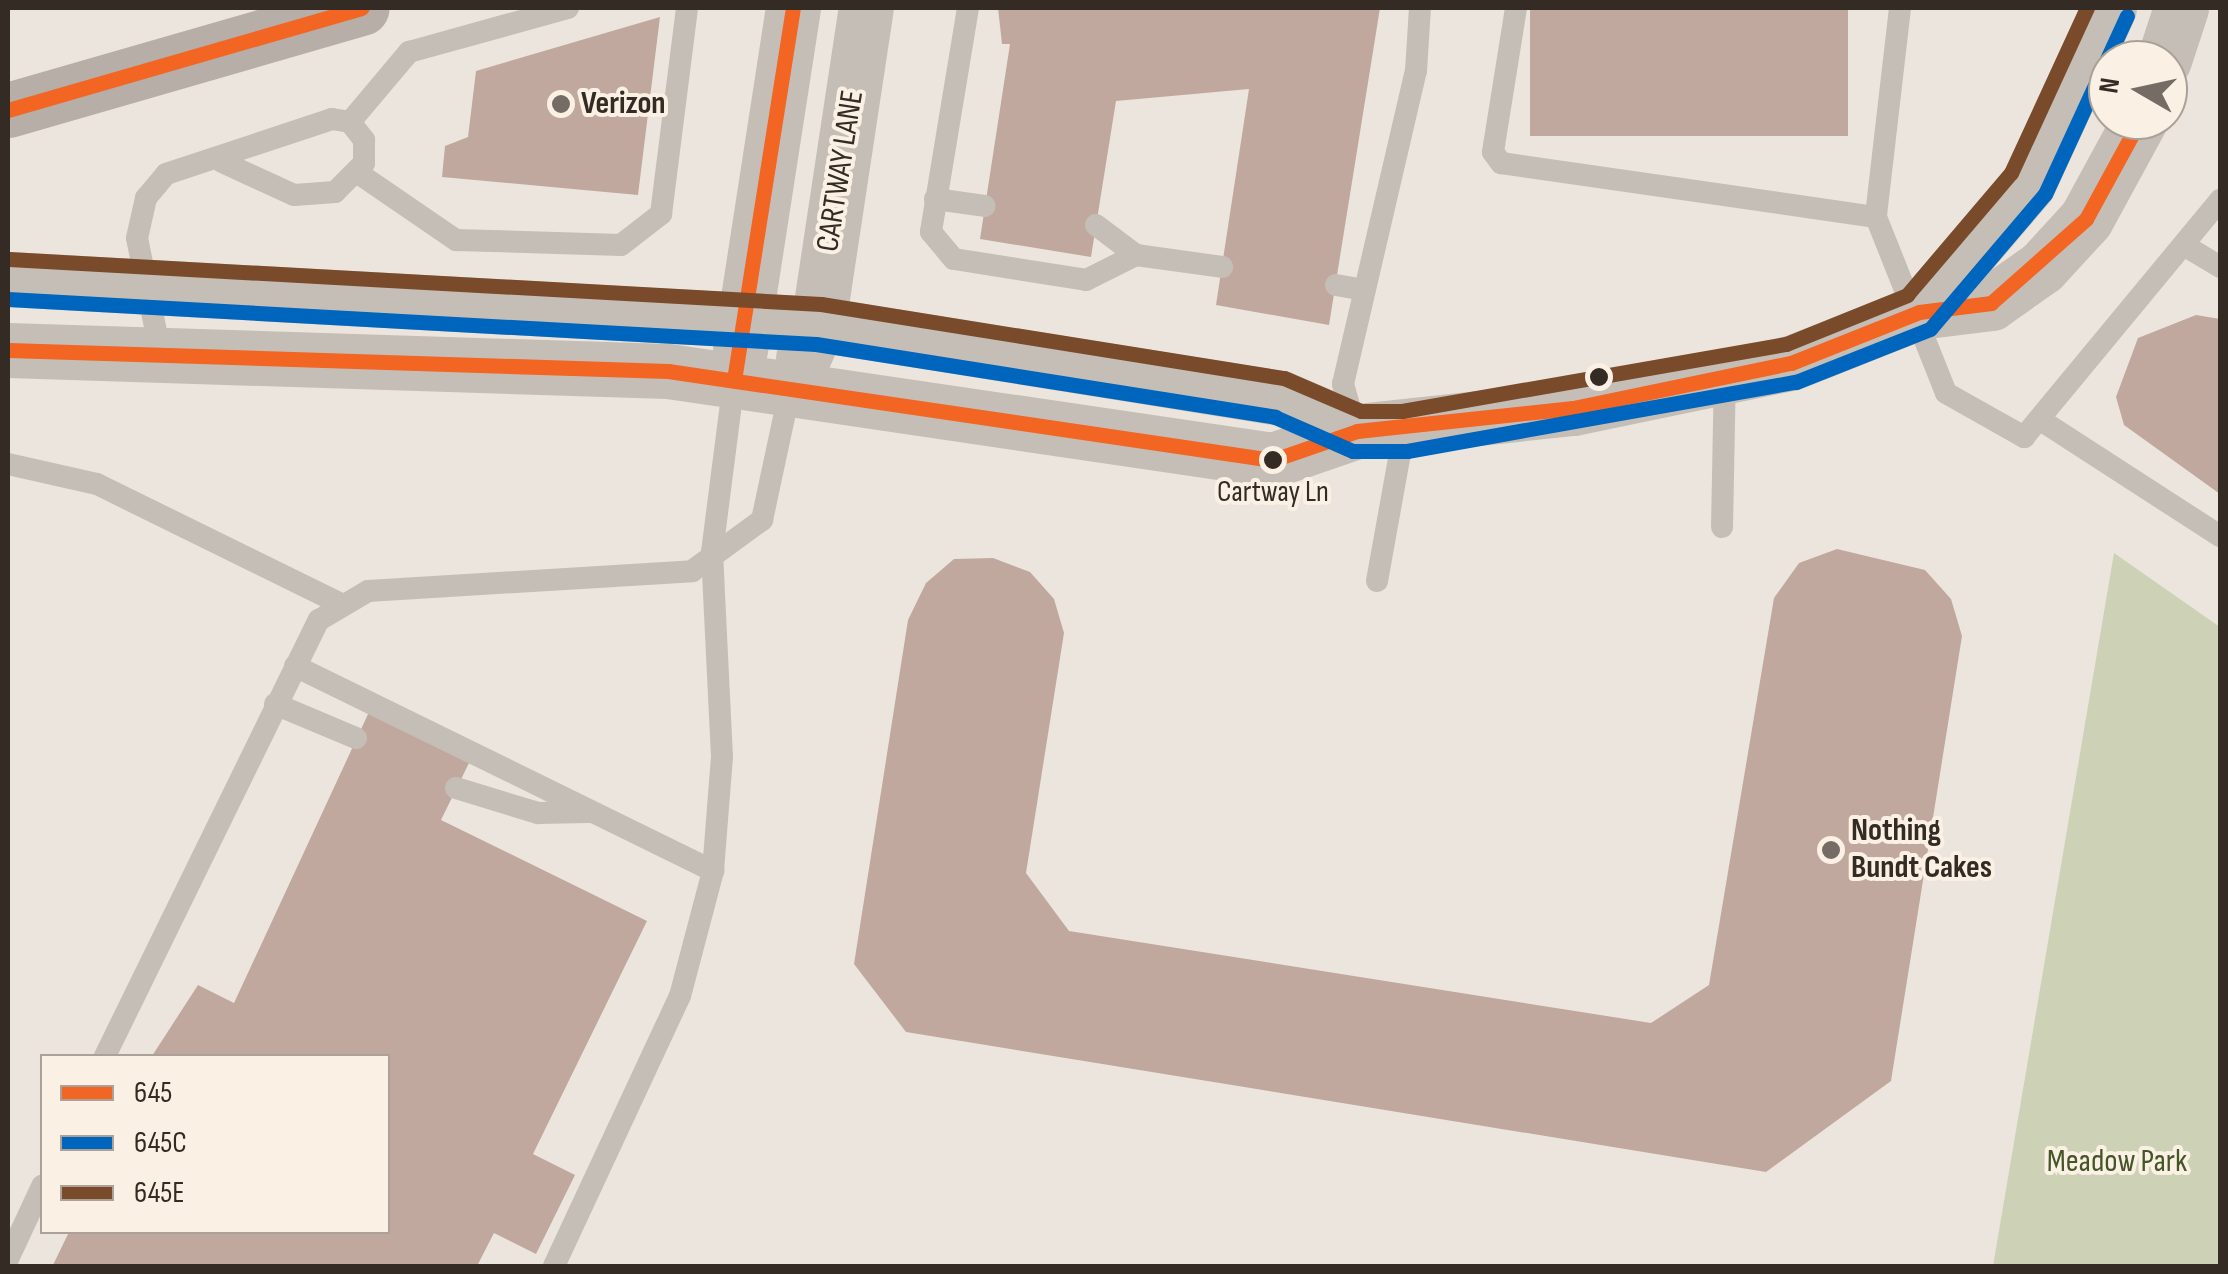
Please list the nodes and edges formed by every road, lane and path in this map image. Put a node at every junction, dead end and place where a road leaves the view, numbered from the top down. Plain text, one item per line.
1 (362, 8) edge
2 (568, 8) edge
3 (687, 8) edge
4 (793, 8) edge
5 (866, 8) edge
6 (968, 8) edge
7 (1420, 8) edge
8 (1516, 8) edge
9 (1900, 8) edge
10 (2109, 8) edge
11 (2180, 8) edge
12 (2170, 40) edge
13 (8, 110) edge
14 (350, 122) junction
15 (2129, 140) edge
16 (222, 162) junction
17 (358, 174) junction
18 (935, 199) junction
19 (2220, 200) edge
20 (985, 206) dead end
21 (1876, 218) junction
22 (1096, 225) dead end
23 (2187, 247) junction
24 (1136, 254) junction
25 (1222, 267) dead end
26 (2220, 267) edge
27 (8, 279) edge
28 (145, 285) junction
29 (1336, 285) dead end
30 (1366, 290) junction
31 (1920, 312) junction
32 (747, 317) junction
33 (818, 324) junction
34 (8, 350) edge
35 (161, 356) junction
36 (1726, 377) junction
37 (734, 380) junction
38 (790, 388) junction
39 (2039, 419) junction
40 (1380, 432) junction
41 (8, 464) edge
42 (1722, 527) dead end
43 (2220, 536) edge
44 (712, 552) junction
45 (1377, 581) dead end
46 (339, 603) junction
47 (294, 666) junction
48 (276, 704) junction
49 (356, 738) dead end
50 (456, 788) dead end
51 (592, 812) junction
52 (713, 871) junction
53 (106, 1054) edge
54 (40, 1190) edge
55 (8, 1259) edge
56 (554, 1266) edge

1 - 13 main road
2 - 14 lane
3 - 17 lane
4 - 32 street
5 - 33 street, CARTWAY LANE
6 - 18 lane
7 - 30 lane
8 - 21 lane
9 - 21 lane
10 - 31 street
11 - 12 street
14 - 16 lane
14 - 17 lane
15 - 31 street
16 - 17 lane
16 - 28 lane
18 - 20 lane
18 - 24 lane
19 - 23 lane
21 - 31 lane
22 - 24 lane
23 - 26 lane
23 - 39 lane
24 - 25 lane
27 - 28 street
28 - 32 street
28 - 35 lane
29 - 30 lane
30 - 40 lane
31 - 36 street
31 - 39 lane
32 - 33 street
32 - 37 street
33 - 38 street, CARTWAY LANE
33 - 40 street
34 - 35 street
35 - 37 street
36 - 40 street
36 - 42 lane
37 - 38 street
37 - 44 lane
38 - 40 street
38 - 44 lane
39 - 43 lane
40 - 45 lane
41 - 46 lane
44 - 46 lane
44 - 52 lane
46 - 47 lane
47 - 48 lane
47 - 51 lane
48 - 49 lane
48 - 53 lane
50 - 51 lane
51 - 52 lane
52 - 56 lane
54 - 55 lane

